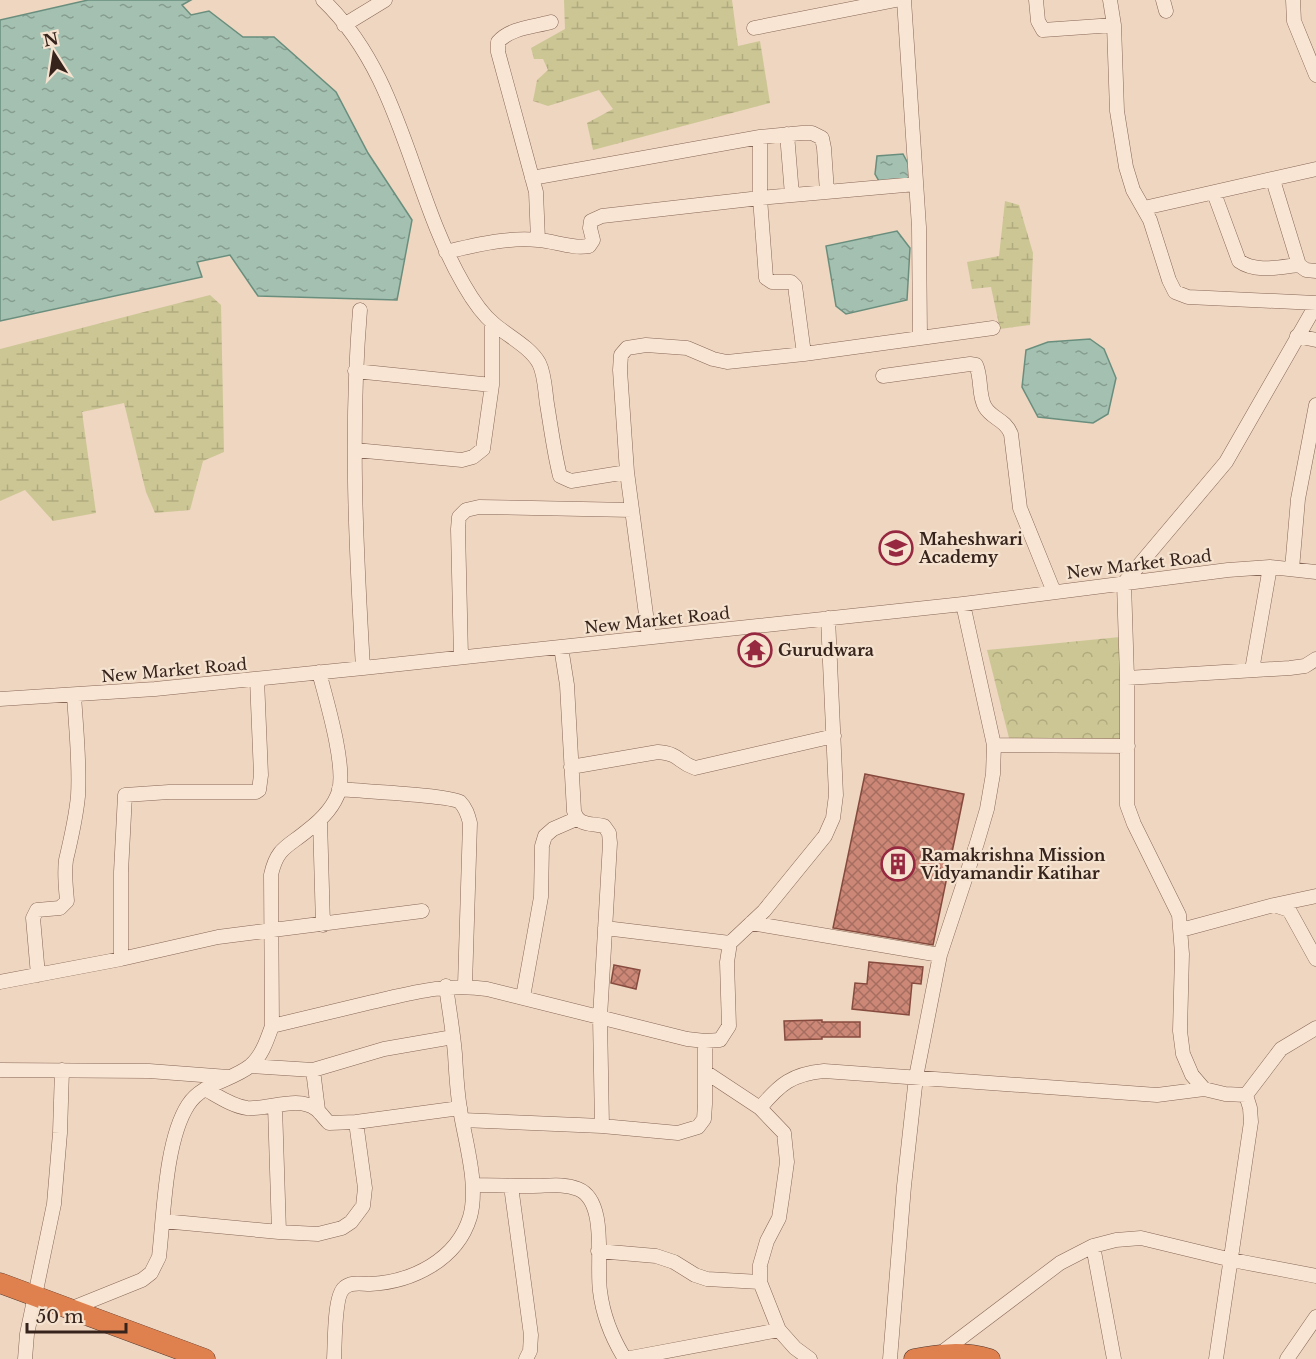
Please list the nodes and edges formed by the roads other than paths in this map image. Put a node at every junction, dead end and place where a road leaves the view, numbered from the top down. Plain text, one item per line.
1 (323, 0) edge
2 (385, 0) edge
3 (896, 0) edge
4 (904, 0) edge
5 (1036, 0) edge
6 (1110, 0) edge
7 (1282, 0) edge
8 (1293, 0) edge
9 (1294, 21) junction
10 (551, 22) dead end
11 (344, 25) junction
12 (1114, 25) junction
13 (754, 28) dead end
14 (1316, 75) edge
15 (787, 134) junction
16 (760, 137) junction
17 (1316, 169) edge
18 (532, 178) junction
19 (1273, 180) junction
20 (916, 184) junction
21 (828, 192) junction
22 (1214, 193) junction
23 (792, 195) junction
24 (760, 198) junction
25 (1144, 208) junction
26 (538, 240) junction
27 (446, 252) junction
28 (1299, 265) junction
29 (1316, 271) edge
30 (1316, 304) edge
31 (360, 310) dead end
32 (492, 323) junction
33 (993, 328) dead end
34 (1297, 336) junction
35 (920, 337) junction
36 (1316, 340) edge
37 (804, 354) junction
38 (355, 371) junction
39 (883, 376) dead end
40 (492, 384) junction
41 (1316, 405) edge
42 (355, 450) junction
43 (627, 472) junction
44 (632, 510) junction
45 (1270, 567) junction
46 (1292, 569) junction
47 (1316, 572) edge
48 (1124, 583) junction
49 (1054, 592) junction
50 (963, 604) junction
51 (828, 618) junction
52 (649, 637) junction
53 (561, 647) junction
54 (461, 657) junction
55 (1316, 659) edge
56 (363, 668) junction
57 (1252, 670) junction
58 (320, 672) junction
59 (1128, 678) junction
60 (257, 679) junction
61 (74, 695) junction
62 (0, 699) edge
63 (834, 736) junction
64 (994, 745) junction
65 (1128, 746) junction
66 (571, 767) junction
67 (339, 789) junction
68 (576, 819) junction
69 (320, 820) junction
70 (1316, 896) edge
71 (1274, 905) junction
72 (422, 911) dead end
73 (751, 923) junction
74 (323, 925) junction
75 (605, 928) junction
76 (271, 930) junction
77 (1181, 930) junction
78 (730, 944) junction
79 (940, 955) junction
80 (122, 959) junction
81 (1316, 959) edge
82 (38, 975) junction
83 (0, 982) edge
84 (446, 986) junction
85 (465, 986) junction
86 (523, 998) junction
87 (600, 1017) junction
88 (272, 1026) junction
89 (1316, 1028) edge
90 (453, 1037) junction
91 (705, 1041) junction
92 (250, 1066) junction
93 (0, 1070) edge
94 (62, 1070) junction
95 (313, 1070) junction
96 (707, 1073) junction
97 (228, 1077) junction
98 (916, 1077) junction
99 (205, 1089) junction
100 (1204, 1089) junction
101 (1246, 1095) junction
102 (275, 1106) junction
103 (760, 1108) junction
104 (318, 1110) junction
105 (461, 1114) junction
106 (357, 1122) junction
107 (602, 1126) junction
108 (473, 1185) junction
109 (511, 1186) junction
110 (163, 1221) junction
111 (279, 1232) junction
112 (1094, 1246) junction
113 (598, 1251) junction
114 (1232, 1260) junction
115 (1316, 1276) edge
116 (760, 1282) junction
117 (0, 1283) edge
118 (35, 1297) junction
119 (70, 1310) junction
120 (1316, 1317) edge
121 (779, 1330) junction
122 (941, 1353) junction
123 (25, 1359) edge
124 (205, 1359) edge
125 (334, 1359) edge
126 (526, 1359) edge
127 (625, 1359) edge
128 (810, 1359) edge
129 (890, 1359) edge
130 (914, 1359) edge
131 (990, 1359) edge
132 (1114, 1359) edge
133 (1216, 1359) edge
134 (1287, 1359) edge

1 - 11 street
2 - 11 street
3 - 13 street
4 - 20 street
5 - 12 street
6 - 12 street
7 - 9 street
8 - 9 street
9 - 14 street
10 - 18 street
11 - 27 street
12 - 25 street
15 - 16 street
15 - 21 street
15 - 23 street
16 - 18 street
16 - 24 street
17 - 19 street
18 - 26 street
19 - 22 street
19 - 28 street
20 - 21 street
20 - 35 street
21 - 23 street
22 - 25 street
22 - 28 street
23 - 24 street
24 - 26 street
24 - 37 street
25 - 30 street
26 - 27 street
27 - 32 street
28 - 29 street
30 - 34 street
31 - 38 street
32 - 40 street
32 - 43 street
33 - 35 street
34 - 36 street
34 - 48 street
35 - 37 street
37 - 43 street
38 - 40 street
38 - 42 street
39 - 49 street
40 - 42 street
41 - 46 street
42 - 56 street
43 - 44 street
44 - 52 street
44 - 54 street
45 - 46 street, New Market Road
45 - 48 street, New Market Road
45 - 57 street
46 - 47 street, New Market Road
48 - 49 street, New Market Road
48 - 59 street
49 - 50 street, New Market Road
50 - 51 street, New Market Road
50 - 64 street
51 - 52 street, New Market Road
51 - 63 street
52 - 53 street, New Market Road
53 - 54 street, New Market Road
53 - 66 street
54 - 56 street, New Market Road
55 - 57 street
56 - 58 street, New Market Road
57 - 59 street
58 - 60 street, New Market Road
58 - 67 street
59 - 65 street
60 - 61 street, New Market Road
60 - 80 street
61 - 62 street, New Market Road
61 - 82 street
63 - 66 street
63 - 73 street
64 - 65 street
64 - 79 street
65 - 77 street
66 - 68 street
67 - 69 street
67 - 85 street
68 - 75 street
68 - 86 street
69 - 74 street
69 - 76 street
70 - 71 street
71 - 77 street
71 - 81 street
72 - 74 street
73 - 78 street
73 - 79 street
74 - 76 street
75 - 78 street
75 - 87 street
76 - 80 street
76 - 88 street
77 - 100 street
78 - 91 street
79 - 98 street
80 - 82 street
82 - 83 street
84 - 85 street
84 - 88 street
84 - 90 street
85 - 86 street
86 - 87 street
87 - 91 street
87 - 107 street
88 - 92 street
89 - 101 street
90 - 95 street
90 - 105 street
91 - 96 street
92 - 95 street
92 - 97 street
93 - 94 street
94 - 97 street
94 - 118 street
95 - 104 street
96 - 103 street
96 - 107 street
97 - 99 street
98 - 100 street
98 - 103 street
98 - 129 street
99 - 102 street
99 - 110 street
100 - 101 street
101 - 114 street
102 - 104 street
102 - 111 street
103 - 116 street
104 - 106 street
105 - 106 street
105 - 107 street
105 - 108 street
106 - 111 street
108 - 109 street
108 - 125 street
109 - 113 street
109 - 126 street
110 - 111 street
110 - 119 street
112 - 114 street
112 - 122 street
112 - 132 street
113 - 116 street
113 - 127 street
114 - 115 street
114 - 133 street
116 - 121 street
117 - 118 highway
118 - 119 highway
118 - 123 street
119 - 124 highway
120 - 134 street
121 - 127 street
121 - 128 street
122 - 130 highway
122 - 131 highway

